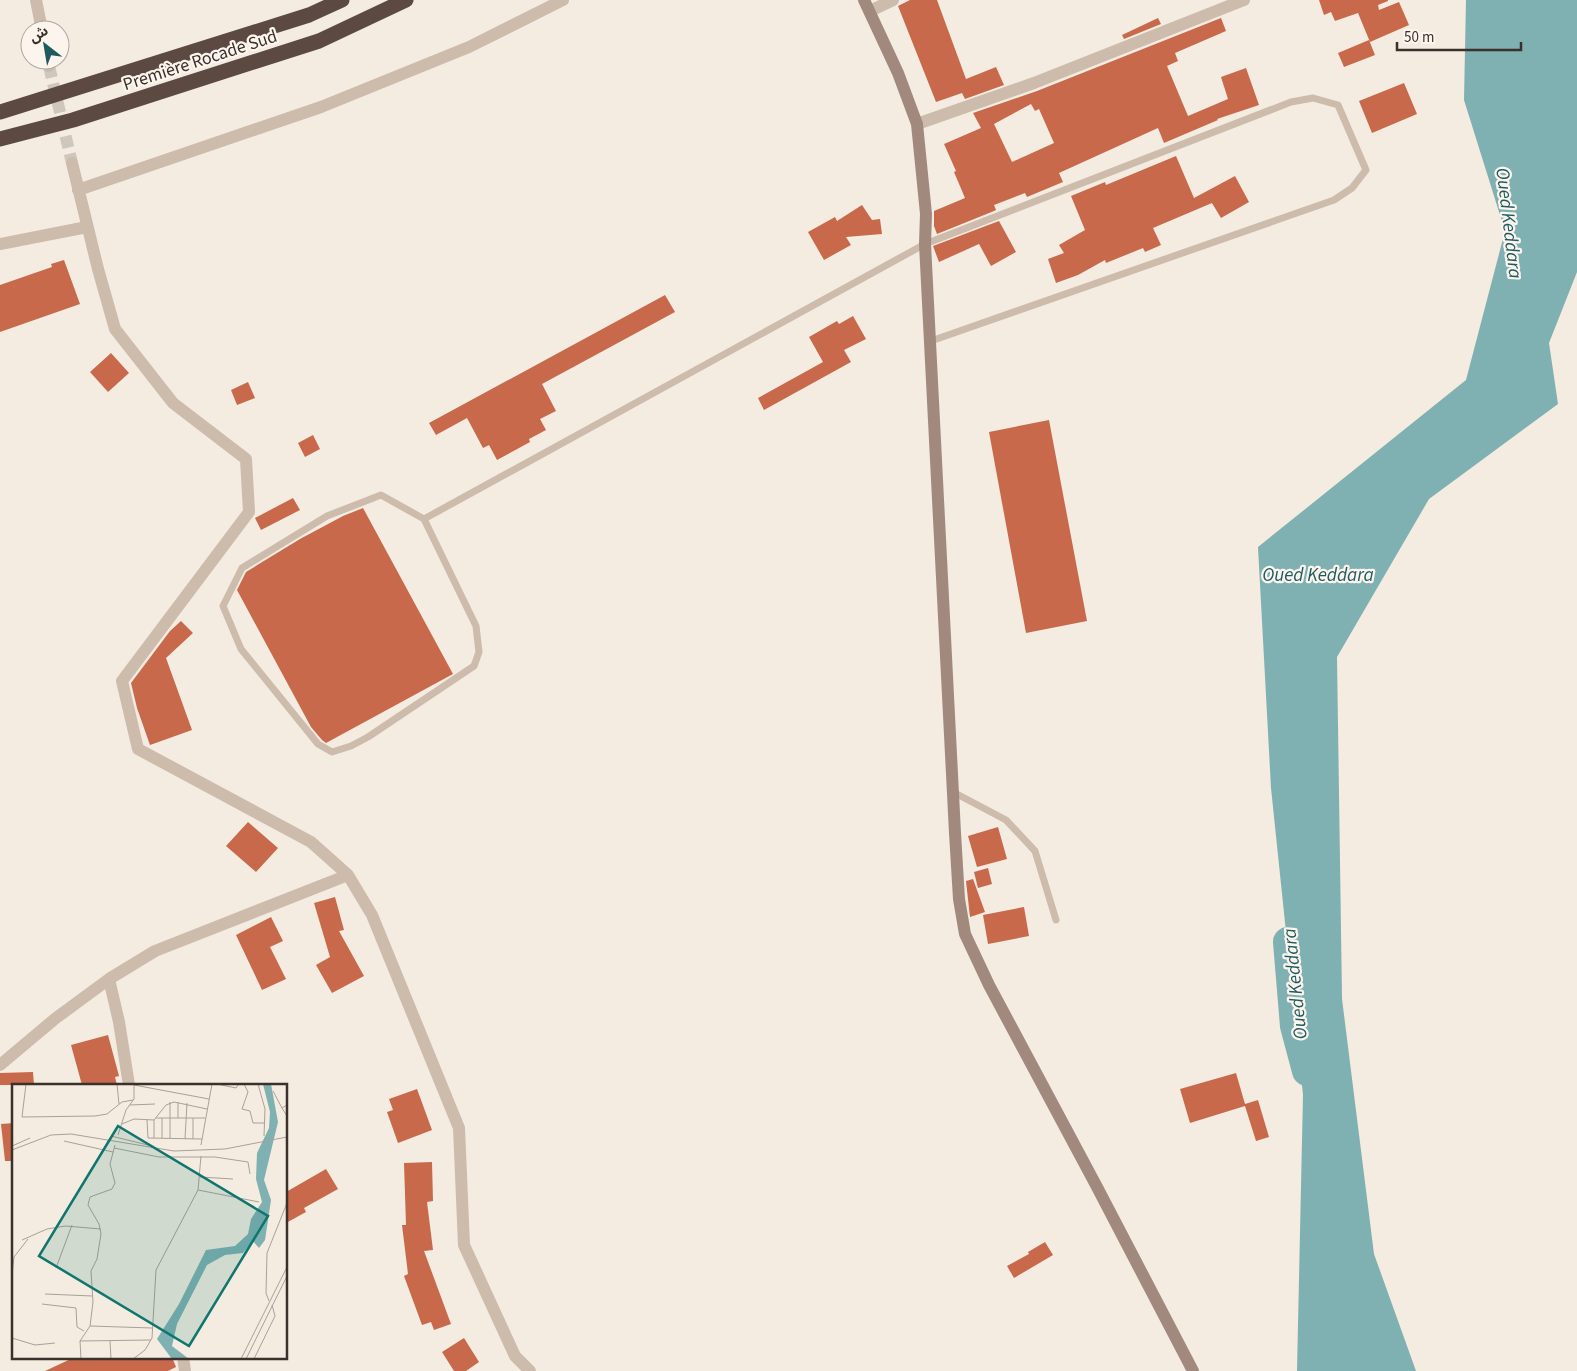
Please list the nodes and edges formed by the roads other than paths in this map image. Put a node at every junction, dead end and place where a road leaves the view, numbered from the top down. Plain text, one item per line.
1 (36, 0) edge
2 (342, 0) edge
3 (406, 0) edge
4 (563, 0) edge
5 (893, 0) edge
6 (1244, 0) edge
7 (867, 6) edge
8 (40, 20) edge
9 (0, 112) edge
10 (916, 124) junction
11 (0, 139) edge
12 (72, 163) tunnel mouth
13 (78, 190) junction
14 (87, 227) junction
15 (0, 244) edge
16 (925, 244) junction
17 (931, 341) junction
18 (424, 519) junction
19 (953, 792) junction
20 (348, 875) junction
21 (1056, 920) dead end
22 (109, 979) junction
23 (0, 1065) edge
24 (129, 1084) edge
25 (183, 1358) edge
26 (185, 1371) edge
27 (530, 1371) edge
28 (1192, 1371) edge

1 - 8 street
2 - 9 highway, Première Rocade Sud
3 - 11 highway, Première Rocade Sud
4 - 13 street
5 - 7 street
6 - 10 street
7 - 10 main road
10 - 16 main road
12 - 13 street
13 - 14 street
14 - 15 street
14 - 20 street
16 - 17 main road
16 - 17 lane
16 - 18 lane
17 - 19 main road
18 - 18 lane
19 - 21 lane
19 - 28 main road
20 - 22 street
20 - 27 street
22 - 23 street
22 - 24 street
25 - 26 street

